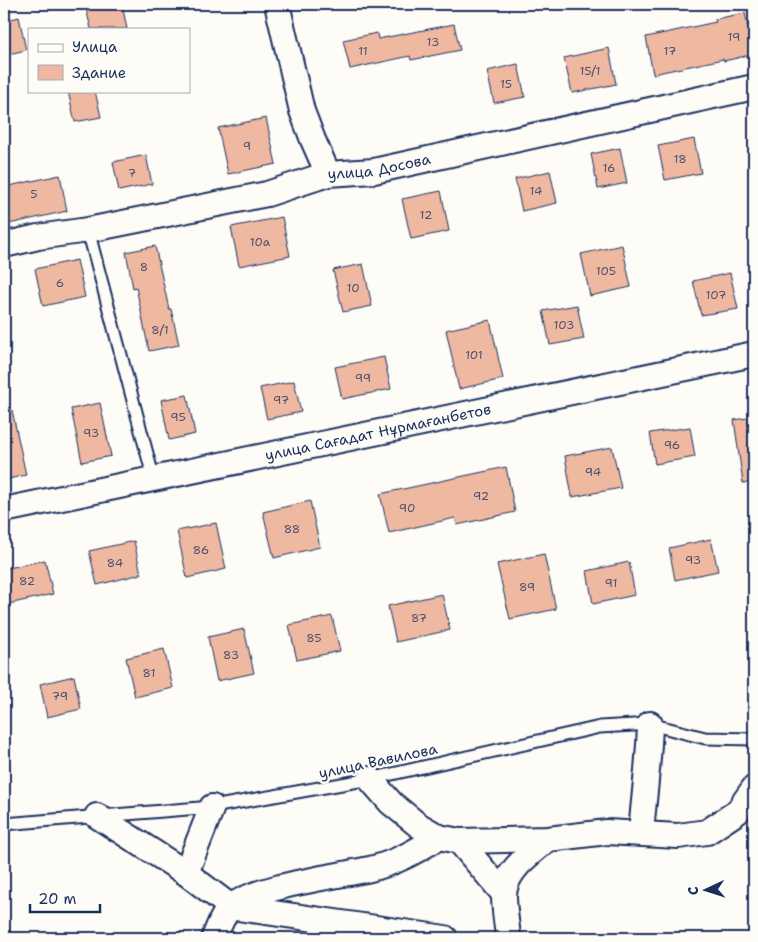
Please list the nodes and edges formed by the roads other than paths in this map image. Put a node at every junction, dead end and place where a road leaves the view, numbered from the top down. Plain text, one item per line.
1 (277, 4) edge
2 (754, 87) edge
3 (328, 174) junction
4 (88, 230) junction
5 (4, 245) edge
6 (754, 354) edge
7 (154, 480) junction
8 (4, 510) edge
9 (650, 724) junction
10 (754, 740) edge
11 (370, 780) junction
12 (754, 788) edge
13 (212, 807) junction
14 (97, 816) junction
15 (4, 824) edge
16 (641, 833) junction
17 (449, 839) junction
18 (548, 839) junction
19 (186, 873) junction
20 (504, 894) junction
21 (231, 907) junction
22 (356, 932) edge
23 (214, 938) edge
24 (445, 938) edge
25 (508, 938) edge

1 - 3 street
2 - 3 street, улица Досова
3 - 4 street, улица Досова
4 - 5 street, улица Досова
4 - 7 lane
6 - 7 street, улица Сағадат Нұрмағанбетов
7 - 8 street, улица Сағадат Нұрмағанбетов
9 - 10 lane, улица Вавилова
9 - 11 lane, улица Вавилова
9 - 16 street
11 - 13 lane, улица Вавилова
11 - 17 street
12 - 16 street
13 - 14 lane, улица Вавилова
13 - 19 street
14 - 15 lane, улица Вавилова
14 - 19 street
16 - 18 street
17 - 18 street
17 - 20 street
17 - 21 street
18 - 20 street
19 - 21 street
20 - 25 street
21 - 22 street
21 - 23 street
22 - 24 street

